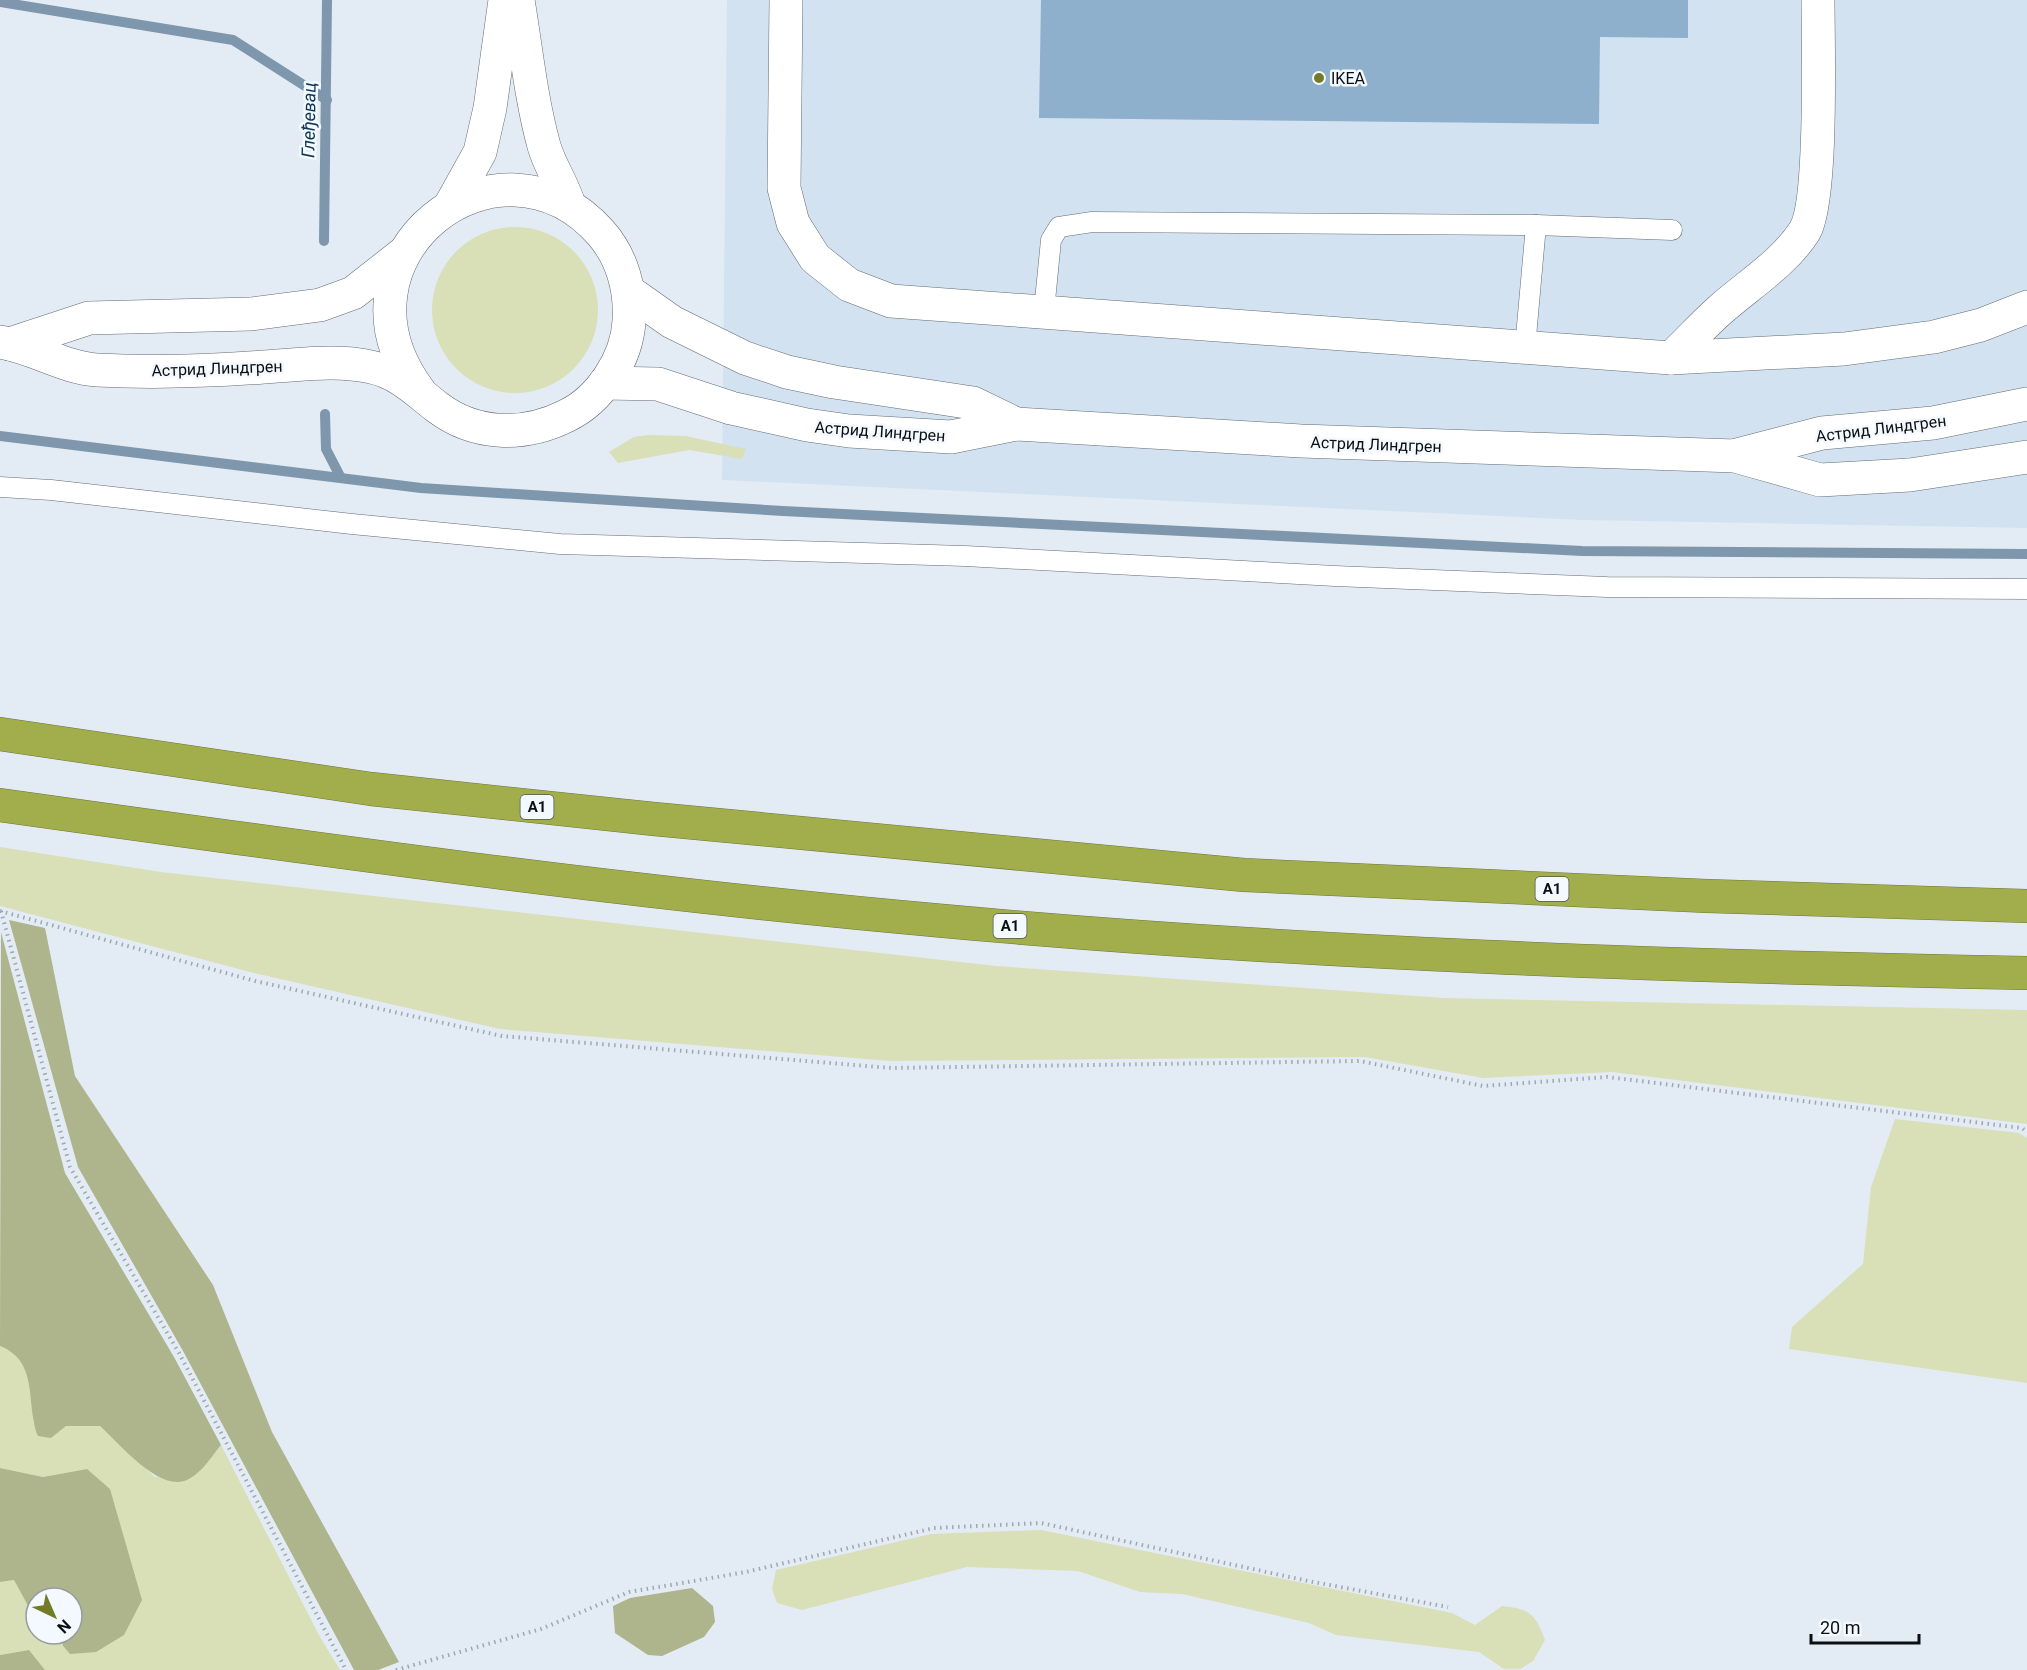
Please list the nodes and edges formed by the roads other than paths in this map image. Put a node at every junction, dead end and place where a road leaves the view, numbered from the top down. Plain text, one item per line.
1 (505, 0) edge
2 (519, 0) edge
3 (786, 0) edge
4 (1818, 0) edge
5 (569, 205) junction
6 (450, 206) junction
7 (1536, 225) junction
8 (1672, 230) dead end
9 (404, 253) junction
10 (628, 291) junction
11 (2027, 307) edge
12 (1044, 311) junction
13 (5, 343) edge
14 (1525, 348) junction
15 (1671, 358) junction
16 (605, 383) junction
17 (420, 392) junction
18 (2027, 404) edge
19 (1016, 424) junction
20 (1736, 456) junction
21 (2027, 457) edge
22 (0, 487) edge
23 (2027, 589) edge
24 (0, 734) edge
25 (0, 804) edge
26 (2027, 906) edge
27 (2027, 972) edge

1 - 6 street
2 - 5 street
3 - 12 street
4 - 15 street
5 - 6 street, Астрид Линдгрен
5 - 10 street, Астрид Линдгрен
6 - 9 street, Астрид Линдгрен
7 - 8 lane
7 - 12 lane
7 - 14 lane
9 - 13 street, Астрид Линдгрен
9 - 17 street, Астрид Линдгрен
10 - 16 street, Астрид Линдгрен
10 - 19 street, Астрид Линдгрен
11 - 15 street
12 - 14 street
13 - 17 street, Астрид Линдгрен
14 - 15 street
16 - 17 street, Астрид Линдгрен
16 - 19 street, Астрид Линдгрен
18 - 20 street, Астрид Линдгрен
19 - 20 street, Астрид Линдгрен
20 - 21 street, Астрид Линдгрен
22 - 23 lane
24 - 26 highway, A1
25 - 27 highway, A1

